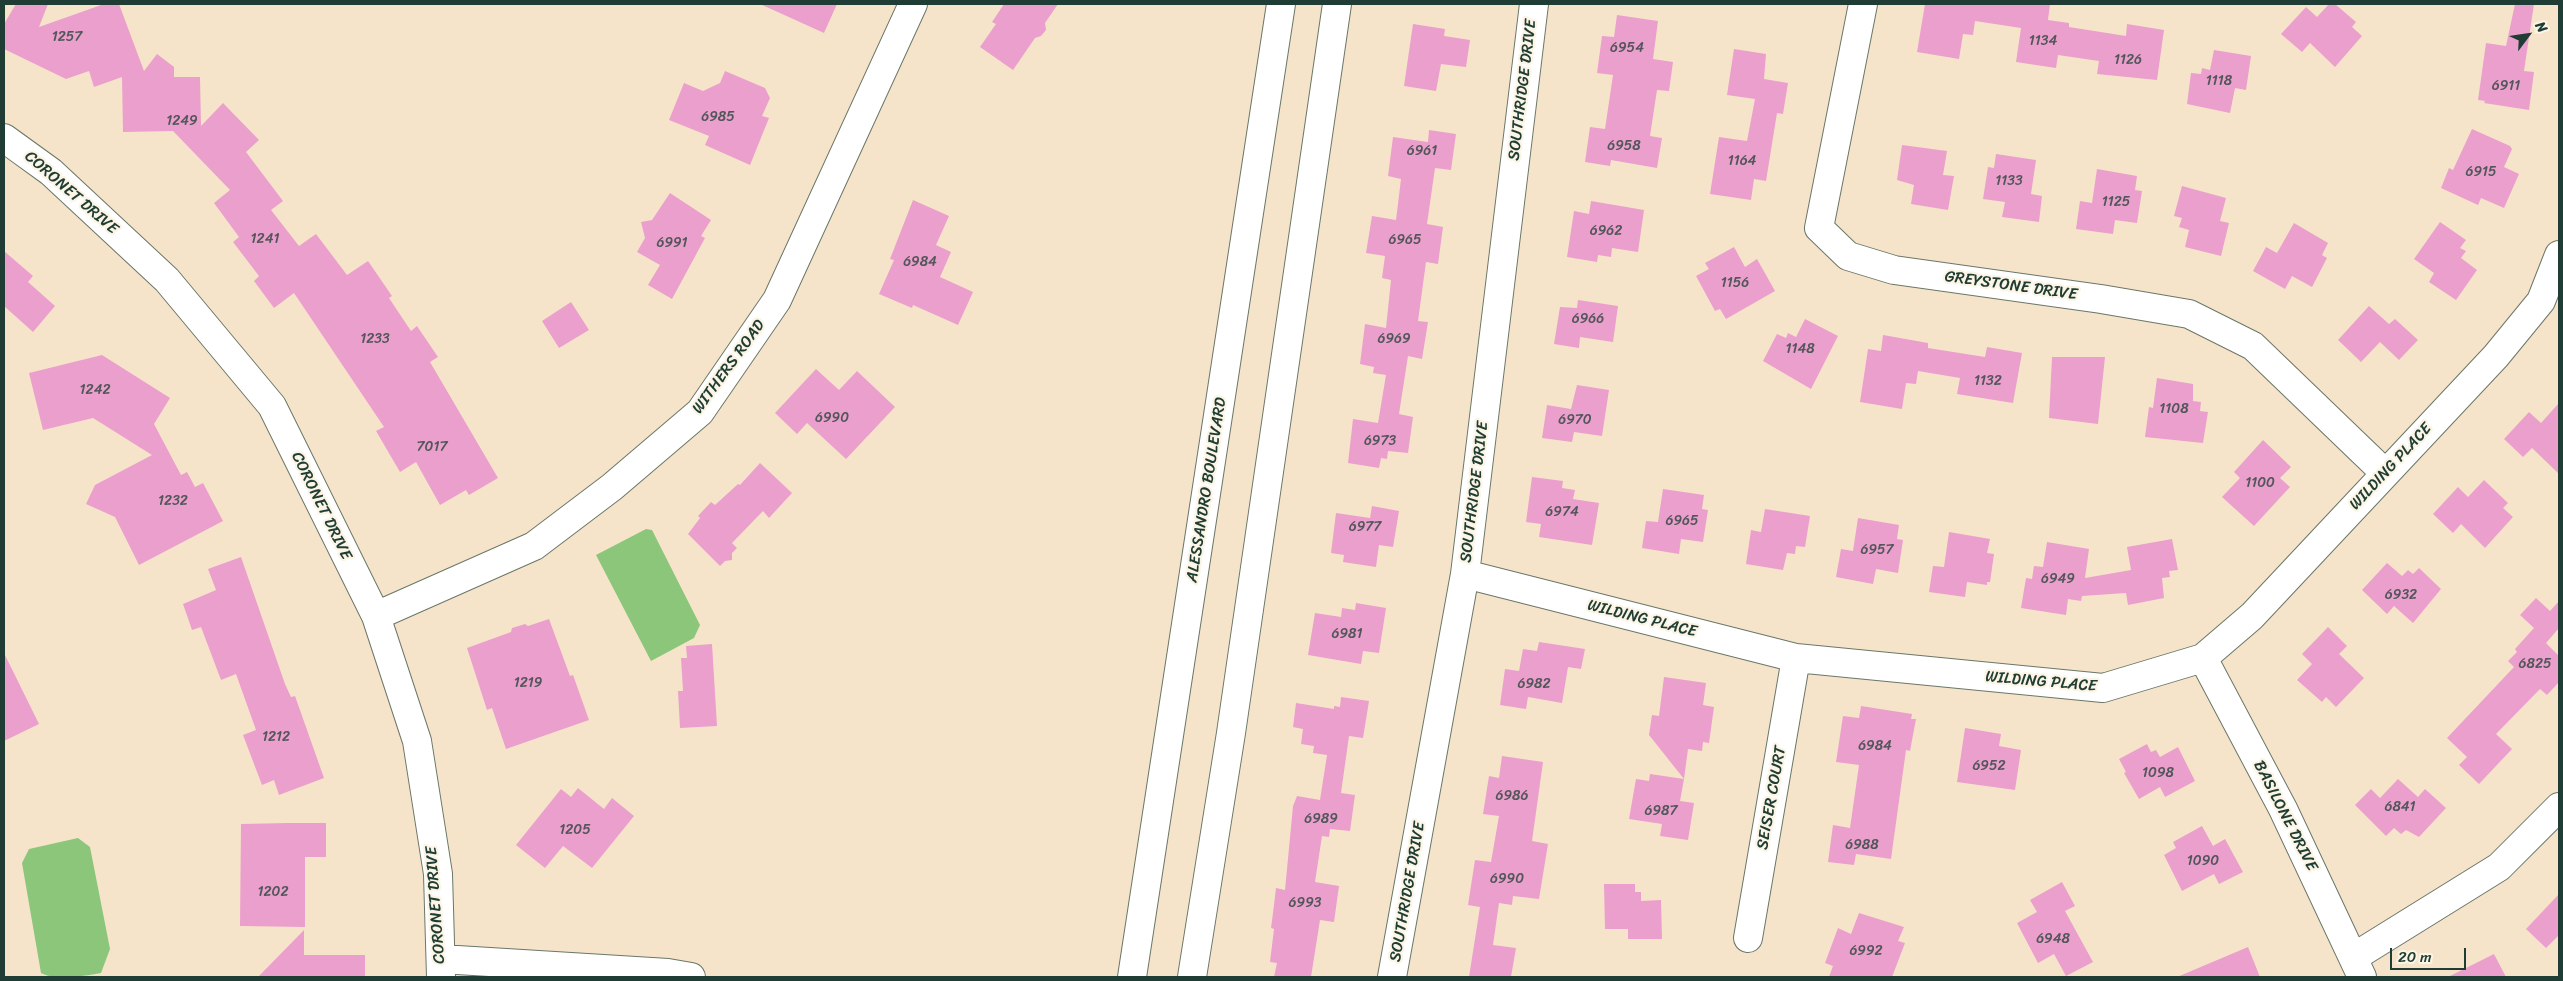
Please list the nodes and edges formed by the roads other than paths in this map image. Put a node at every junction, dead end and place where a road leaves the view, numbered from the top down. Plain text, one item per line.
1 (913, 4) edge
2 (1282, 4) edge
3 (1337, 4) edge
4 (1534, 4) edge
5 (1863, 4) edge
6 (4, 138) edge
7 (2559, 255) edge
8 (2385, 473) junction
9 (1465, 574) junction
10 (376, 616) junction
11 (1796, 658) junction
12 (2202, 658) junction
13 (2559, 807) edge
14 (1748, 938) dead end
15 (2358, 967) edge
16 (441, 968) edge
17 (691, 977) edge
18 (1132, 977) edge
19 (1192, 977) edge
20 (1392, 977) edge

1 - 10 street, WITHERS ROAD
2 - 18 street, ALESSANDRO BOULEVARD
3 - 19 street
4 - 9 street, SOUTHRIDGE DRIVE
5 - 8 street, GREYSTONE DRIVE
6 - 10 street, CORONET DRIVE
7 - 8 street, WILDING PLACE
8 - 12 street, WILDING PLACE
9 - 11 street, WILDING PLACE
9 - 20 street, SOUTHRIDGE DRIVE
10 - 16 street, CORONET DRIVE
11 - 12 street, WILDING PLACE
11 - 14 street, SEISER COURT
12 - 15 street, BASILONE DRIVE
13 - 15 street
16 - 17 street

